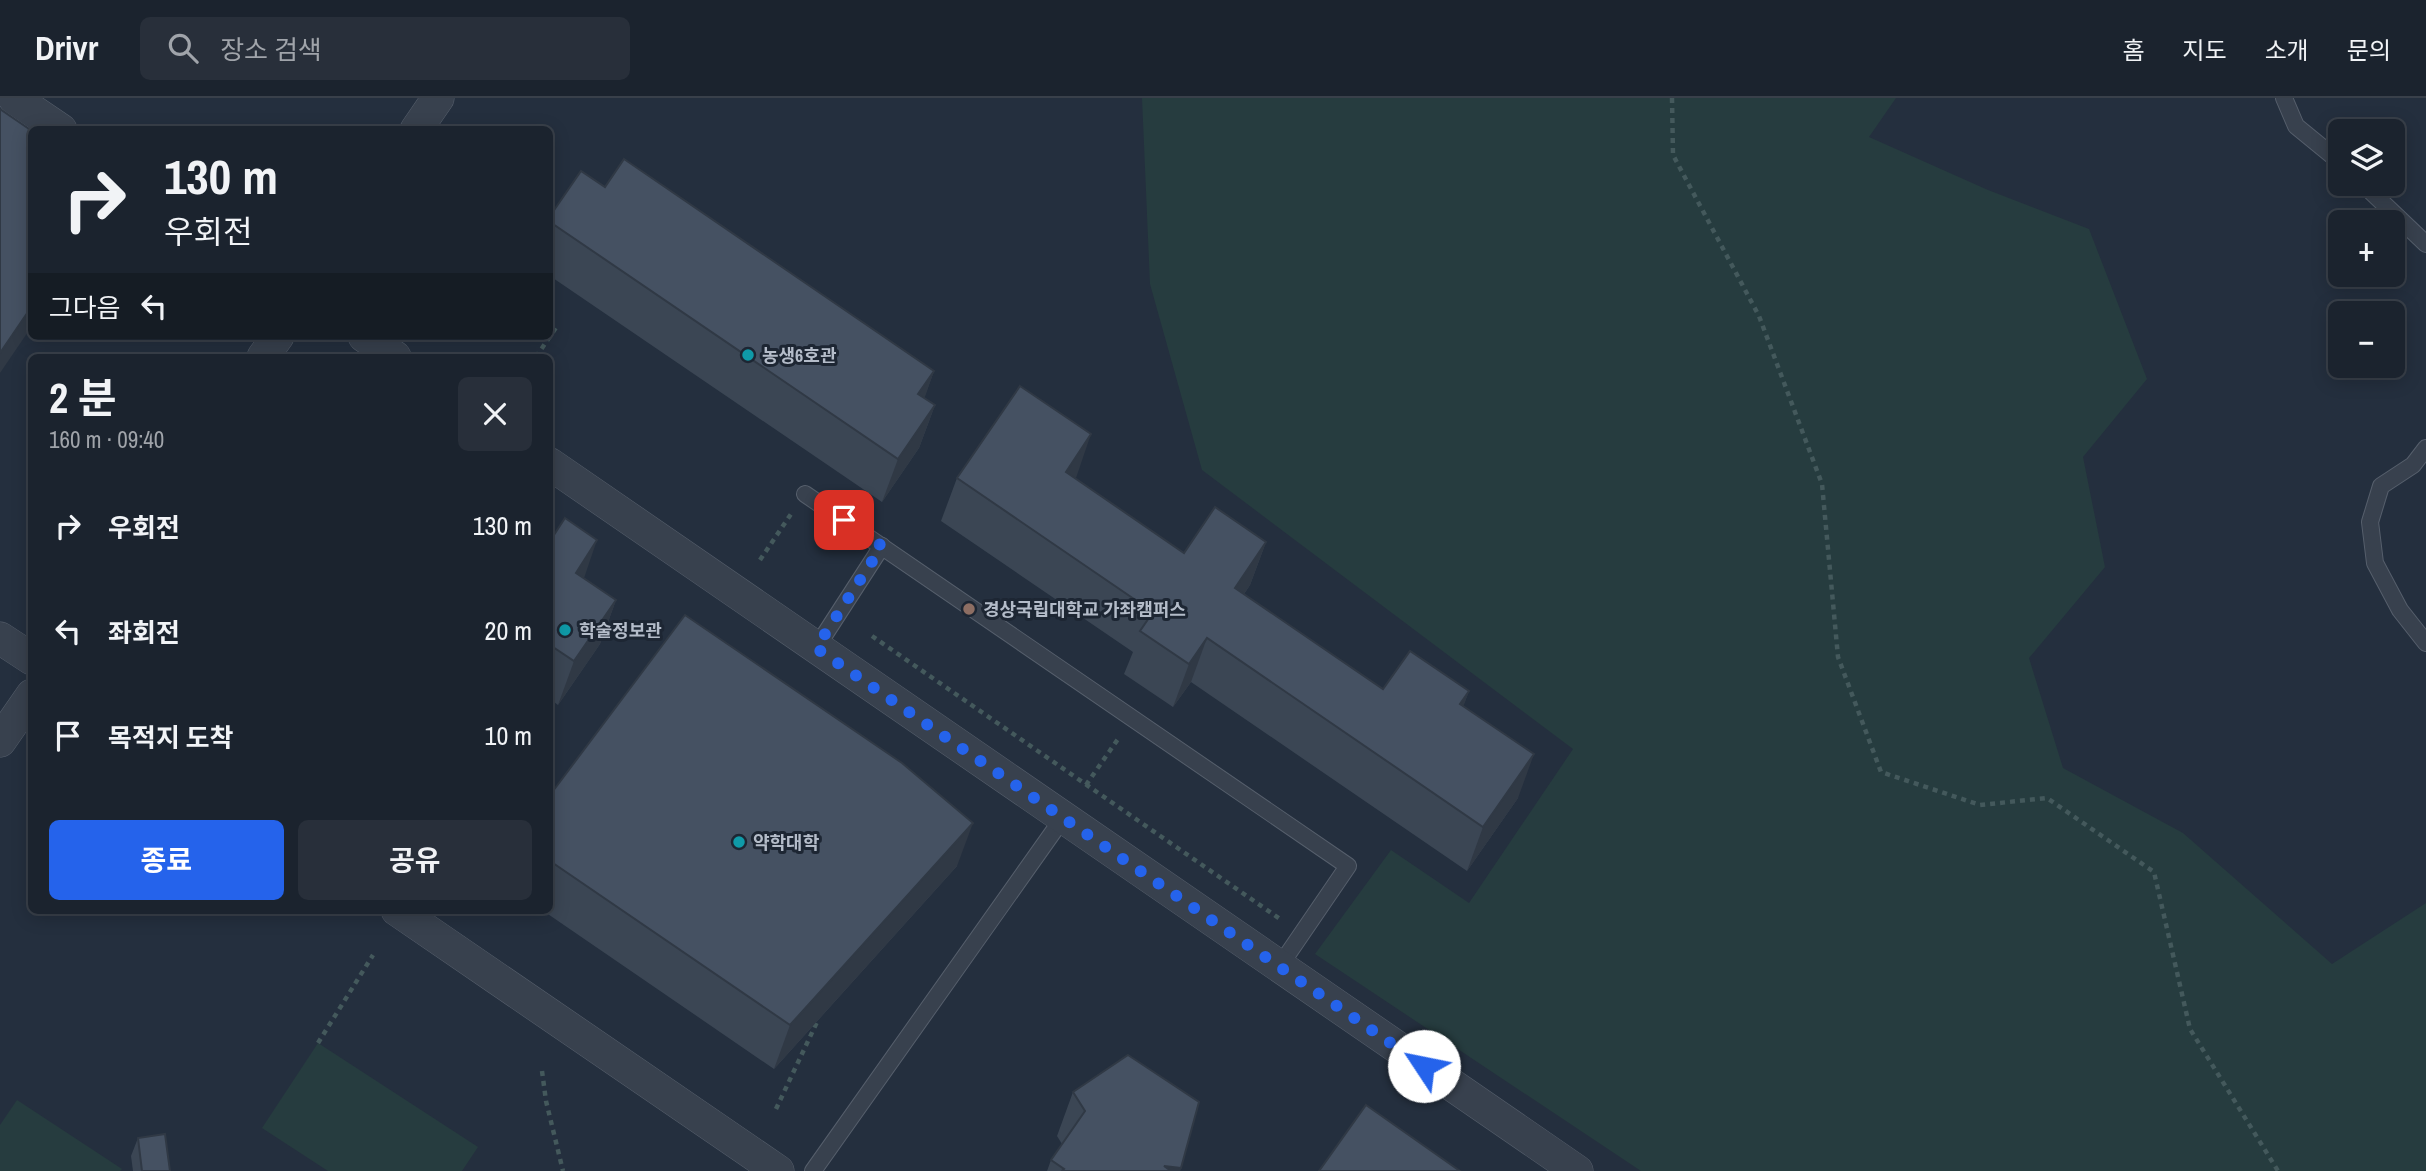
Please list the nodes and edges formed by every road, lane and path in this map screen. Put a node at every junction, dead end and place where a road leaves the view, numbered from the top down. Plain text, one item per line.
1 (15, 98) edge
2 (438, 98) edge
3 (1672, 98) edge
4 (2284, 98) edge
5 (55, 126) edge
6 (419, 126) edge
7 (2328, 152) edge
8 (2376, 196) edge
9 (2426, 244) edge
10 (556, 326) dead end
11 (553, 331) edge
12 (370, 340) edge
13 (391, 354) edge
14 (2426, 448) edge
15 (553, 466) edge
16 (806, 494) joint
17 (882, 546) junction
18 (760, 560) dead end
19 (873, 636) dead end
20 (0, 638) edge
21 (2426, 643) edge
22 (816, 648) junction
23 (28, 656) edge
24 (28, 701) edge
25 (1132, 718) junction
26 (0, 741) edge
27 (1086, 785) junction
28 (1063, 818) junction
29 (403, 914) edge
30 (1301, 934) junction
31 (373, 954) dead end
32 (1279, 967) junction
33 (817, 1022) edge
34 (318, 1043) dead end
35 (542, 1071) dead end
36 (776, 1109) dead end
37 (563, 1171) edge
38 (778, 1171) edge
39 (813, 1171) edge
40 (1577, 1171) edge
41 (2278, 1171) edge

1 - 5 street
2 - 6 street
3 - 41 path
4 - 7 lane
8 - 9 lane
10 - 11 path
12 - 13 street
14 - 21 lane
15 - 22 street
16 - 17 lane
16 - 18 path
17 - 22 lane
17 - 25 lane
19 - 27 path
20 - 23 street
22 - 28 street
24 - 26 street
25 - 27 path
25 - 30 lane
27 - 30 path
28 - 32 street
28 - 39 lane
29 - 38 street
30 - 32 lane
31 - 34 path
32 - 40 street
33 - 36 path
35 - 37 path

